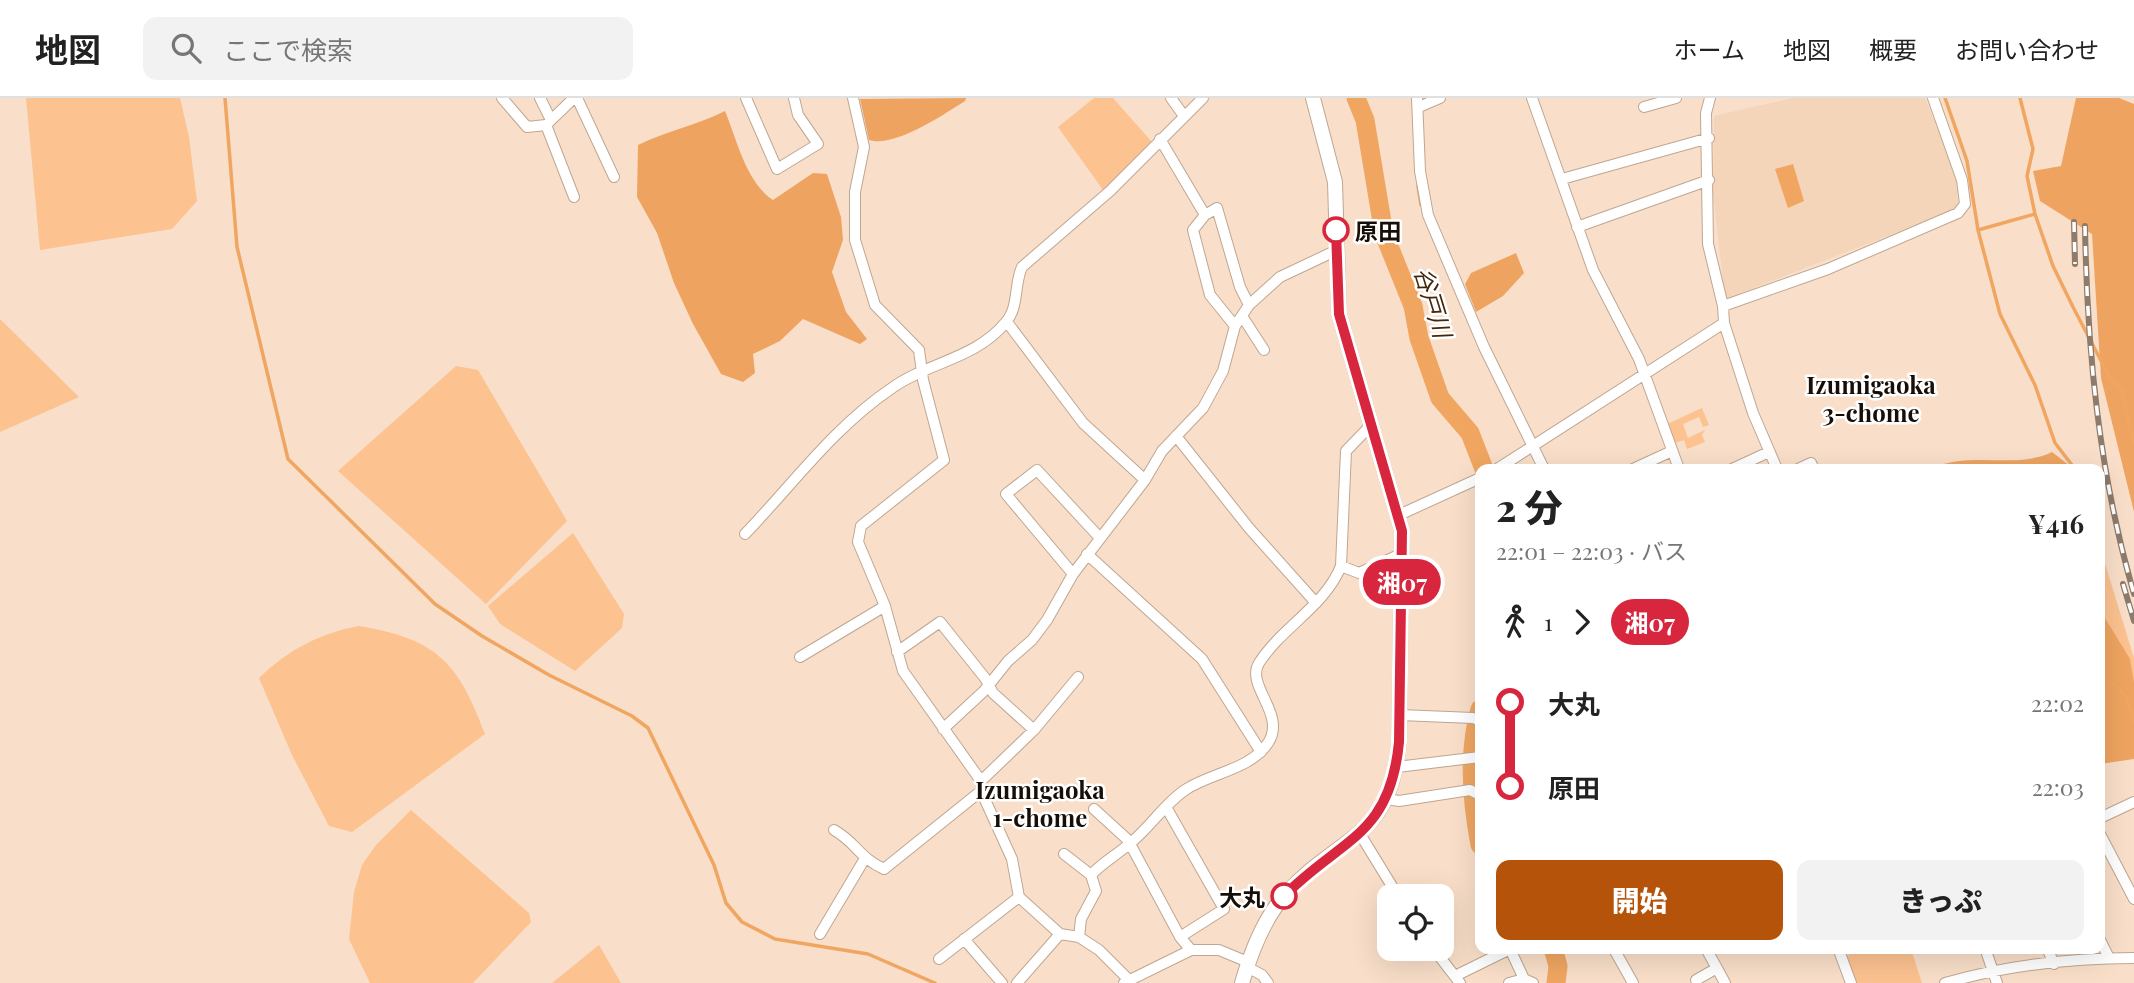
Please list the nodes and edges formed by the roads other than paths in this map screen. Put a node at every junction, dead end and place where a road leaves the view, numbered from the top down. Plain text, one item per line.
1 (502, 98) edge
2 (540, 98) edge
3 (576, 98) edge
4 (746, 98) edge
5 (794, 98) edge
6 (853, 98) edge
7 (1171, 98) edge
8 (1203, 98) edge
9 (1313, 98) edge
10 (1440, 98) edge
11 (1532, 98) edge
12 (1676, 98) edge
13 (1710, 98) edge
14 (1933, 98) edge
15 (1418, 102) edge
16 (1644, 107) dead end
17 (1184, 116) junction
18 (549, 123) junction
19 (1709, 138) junction
20 (1160, 139) junction
21 (614, 177) dead end
22 (1562, 179) junction
23 (1709, 180) junction
24 (574, 197) dead end
25 (1205, 215) junction
26 (1577, 227) junction
27 (1335, 251) junction
28 (1249, 305) junction
29 (1723, 306) junction
30 (1242, 316) junction
31 (1007, 322) junction
32 (1724, 323) junction
33 (1235, 326) junction
34 (1264, 350) dead end
35 (924, 372) junction
36 (1644, 374) junction
37 (1371, 425) junction
38 (1177, 436) junction
39 (1532, 445) junction
40 (1672, 451) junction
41 (1769, 452) junction
42 (1504, 464) edge
43 (1542, 464) edge
44 (1644, 464) edge
45 (1677, 464) edge
46 (1743, 464) edge
47 (1774, 464) edge
48 (1145, 481) junction
49 (1475, 481) edge
50 (1399, 515) junction
51 (745, 534) dead end
52 (1100, 538) junction
53 (1403, 553) junction
54 (1087, 554) junction
55 (1341, 566) junction
56 (1073, 574) junction
57 (1316, 603) junction
58 (885, 606) junction
59 (897, 652) junction
60 (800, 657) dead end
61 (1078, 677) dead end
62 (988, 687) junction
63 (1400, 715) junction
64 (1475, 719) edge
65 (943, 729) junction
66 (1034, 730) junction
67 (1261, 751) junction
68 (1475, 757) edge
69 (1396, 767) junction
70 (981, 786) junction
71 (1475, 793) edge
72 (1387, 799) junction
73 (2134, 802) edge
74 (1166, 807) junction
75 (1094, 809) dead end
76 (2105, 816) edge
77 (835, 830) dead end
78 (1360, 834) junction
79 (2105, 844) edge
80 (1129, 845) junction
81 (1064, 854) dead end
82 (864, 860) junction
83 (1091, 875) junction
84 (1391, 884) edge
85 (1019, 897) junction
86 (2134, 900) edge
87 (820, 934) dead end
88 (1060, 934) junction
89 (1079, 937) junction
90 (1180, 937) junction
91 (964, 939) junction
92 (1191, 950) junction
93 (2105, 950) edge
94 (1501, 954) edge
95 (1513, 954) edge
96 (1617, 954) edge
97 (1709, 954) edge
98 (1840, 954) edge
99 (1988, 954) edge
100 (2050, 954) edge
101 (2109, 958) junction
102 (2134, 958) edge
103 (939, 959) dead end
104 (1443, 961) edge
105 (1248, 964) junction
106 (2054, 964) junction
107 (1717, 968) junction
108 (1996, 977) edge
109 (1457, 979) edge
110 (1696, 980) dead end
111 (1126, 981) edge
112 (1529, 981) edge
113 (1002, 983) edge
114 (1017, 983) edge
115 (1242, 983) edge
116 (1268, 983) edge
117 (1509, 983) edge
118 (1633, 983) edge
119 (1725, 983) edge
120 (1851, 983) edge
121 (1945, 983) edge

1 - 18 street
2 - 18 street
3 - 18 street
3 - 21 street
4 - 5 street
6 - 35 street
7 - 17 street
8 - 17 street
9 - 27 street
10 - 15 street
11 - 22 street
12 - 16 street
13 - 19 street
14 - 29 street
15 - 39 street
17 - 20 street
18 - 24 street
19 - 22 street
19 - 23 street
20 - 25 street
20 - 31 street
22 - 26 street
23 - 26 street
23 - 29 street
25 - 28 street
25 - 33 street
26 - 36 street
27 - 28 street
27 - 37 street
28 - 30 street
29 - 32 street
30 - 33 street
30 - 34 street
31 - 35 street
31 - 48 street
32 - 36 street
32 - 41 street
33 - 38 street
35 - 51 street
35 - 58 street
36 - 39 street
36 - 40 street
37 - 50 street
37 - 55 street
38 - 48 street
38 - 57 street
39 - 42 street
39 - 43 street
40 - 44 street
40 - 45 street
41 - 46 street
41 - 47 street
48 - 52 street
49 - 50 street
50 - 53 street
52 - 54 street
52 - 56 street
53 - 55 street
53 - 63 street
54 - 56 street
54 - 67 street
55 - 57 street
56 - 62 street
57 - 67 street
58 - 59 street
58 - 60 street
59 - 62 street
59 - 65 street
61 - 66 street
62 - 65 street
62 - 66 street
63 - 64 street
63 - 69 street
65 - 70 street
66 - 70 street
67 - 74 street
68 - 69 street
69 - 72 street
70 - 82 street
70 - 85 street
71 - 72 street
72 - 78 street
73 - 76 street
74 - 80 street
74 - 90 street
75 - 80 street
77 - 82 street
78 - 84 street
78 - 105 street
79 - 86 street
80 - 83 street
80 - 90 street
81 - 83 street
82 - 87 street
83 - 89 street
85 - 88 street
85 - 91 street
88 - 89 street
88 - 114 street
89 - 111 street
90 - 92 street
91 - 103 street
91 - 113 street
92 - 105 street
92 - 111 street
93 - 101 street
94 - 109 street
95 - 112 street
96 - 118 street
97 - 107 street
98 - 120 street
99 - 108 street
100 - 106 street
101 - 102 street
101 - 106 street
104 - 109 street
105 - 115 street
105 - 116 street
106 - 108 street
107 - 110 street
107 - 119 street
108 - 121 street
112 - 117 street

